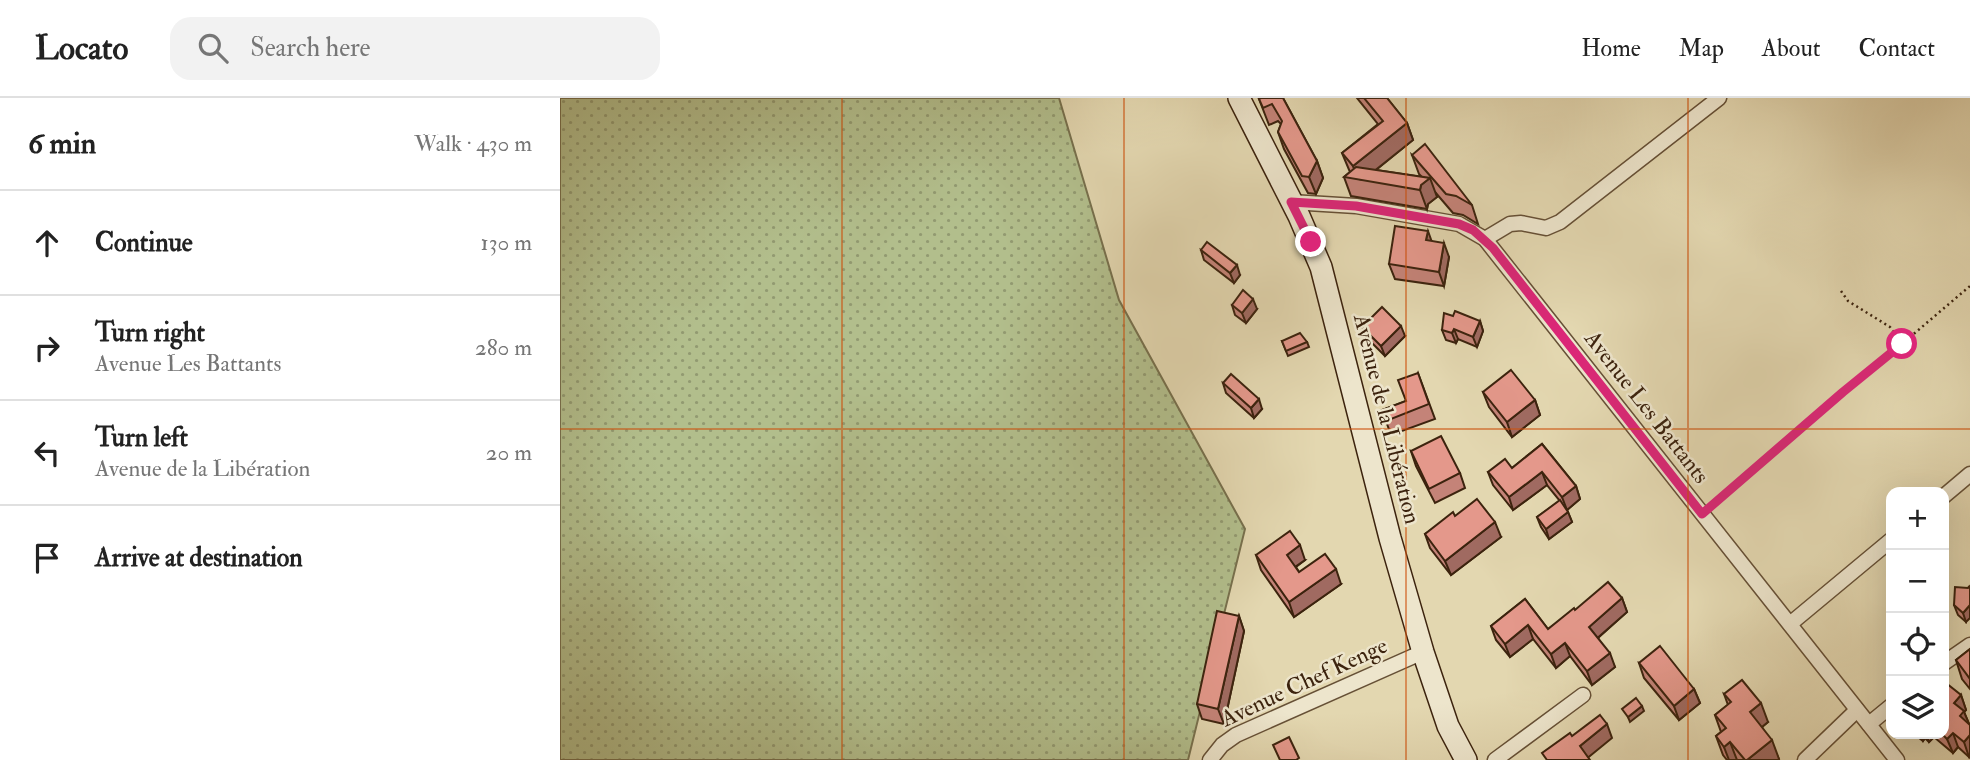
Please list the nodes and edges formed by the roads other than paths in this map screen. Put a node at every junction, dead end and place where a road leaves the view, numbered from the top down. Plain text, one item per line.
1 (1239, 98) edge
2 (1719, 98) edge
3 (1291, 202) junction
4 (1485, 239) junction
5 (1970, 474) edge
6 (1949, 492) edge
7 (1886, 544) edge
8 (1790, 624) junction
9 (1970, 645) edge
10 (1423, 652) junction
11 (1949, 660) edge
12 (1583, 695) dead end
13 (1857, 710) junction
14 (1886, 710) edge
15 (1869, 724) junction
16 (1210, 760) edge
17 (1466, 760) edge
18 (1495, 760) edge
19 (1805, 760) edge
20 (1896, 760) edge

1 - 3 street, Avenue de la Libération
2 - 4 street
3 - 4 street, Avenue Les Battants
3 - 10 street, Avenue de la Libération
4 - 8 street, Avenue Les Battants
5 - 6 street
7 - 8 street
8 - 13 street, Avenue Les Battants
9 - 11 street
10 - 16 street, Avenue Chef Kenge
10 - 17 street, Avenue de la Libération
12 - 18 street
13 - 15 street, Avenue Les Battants
13 - 19 street
14 - 15 street
15 - 20 street, Avenue Les Battants

